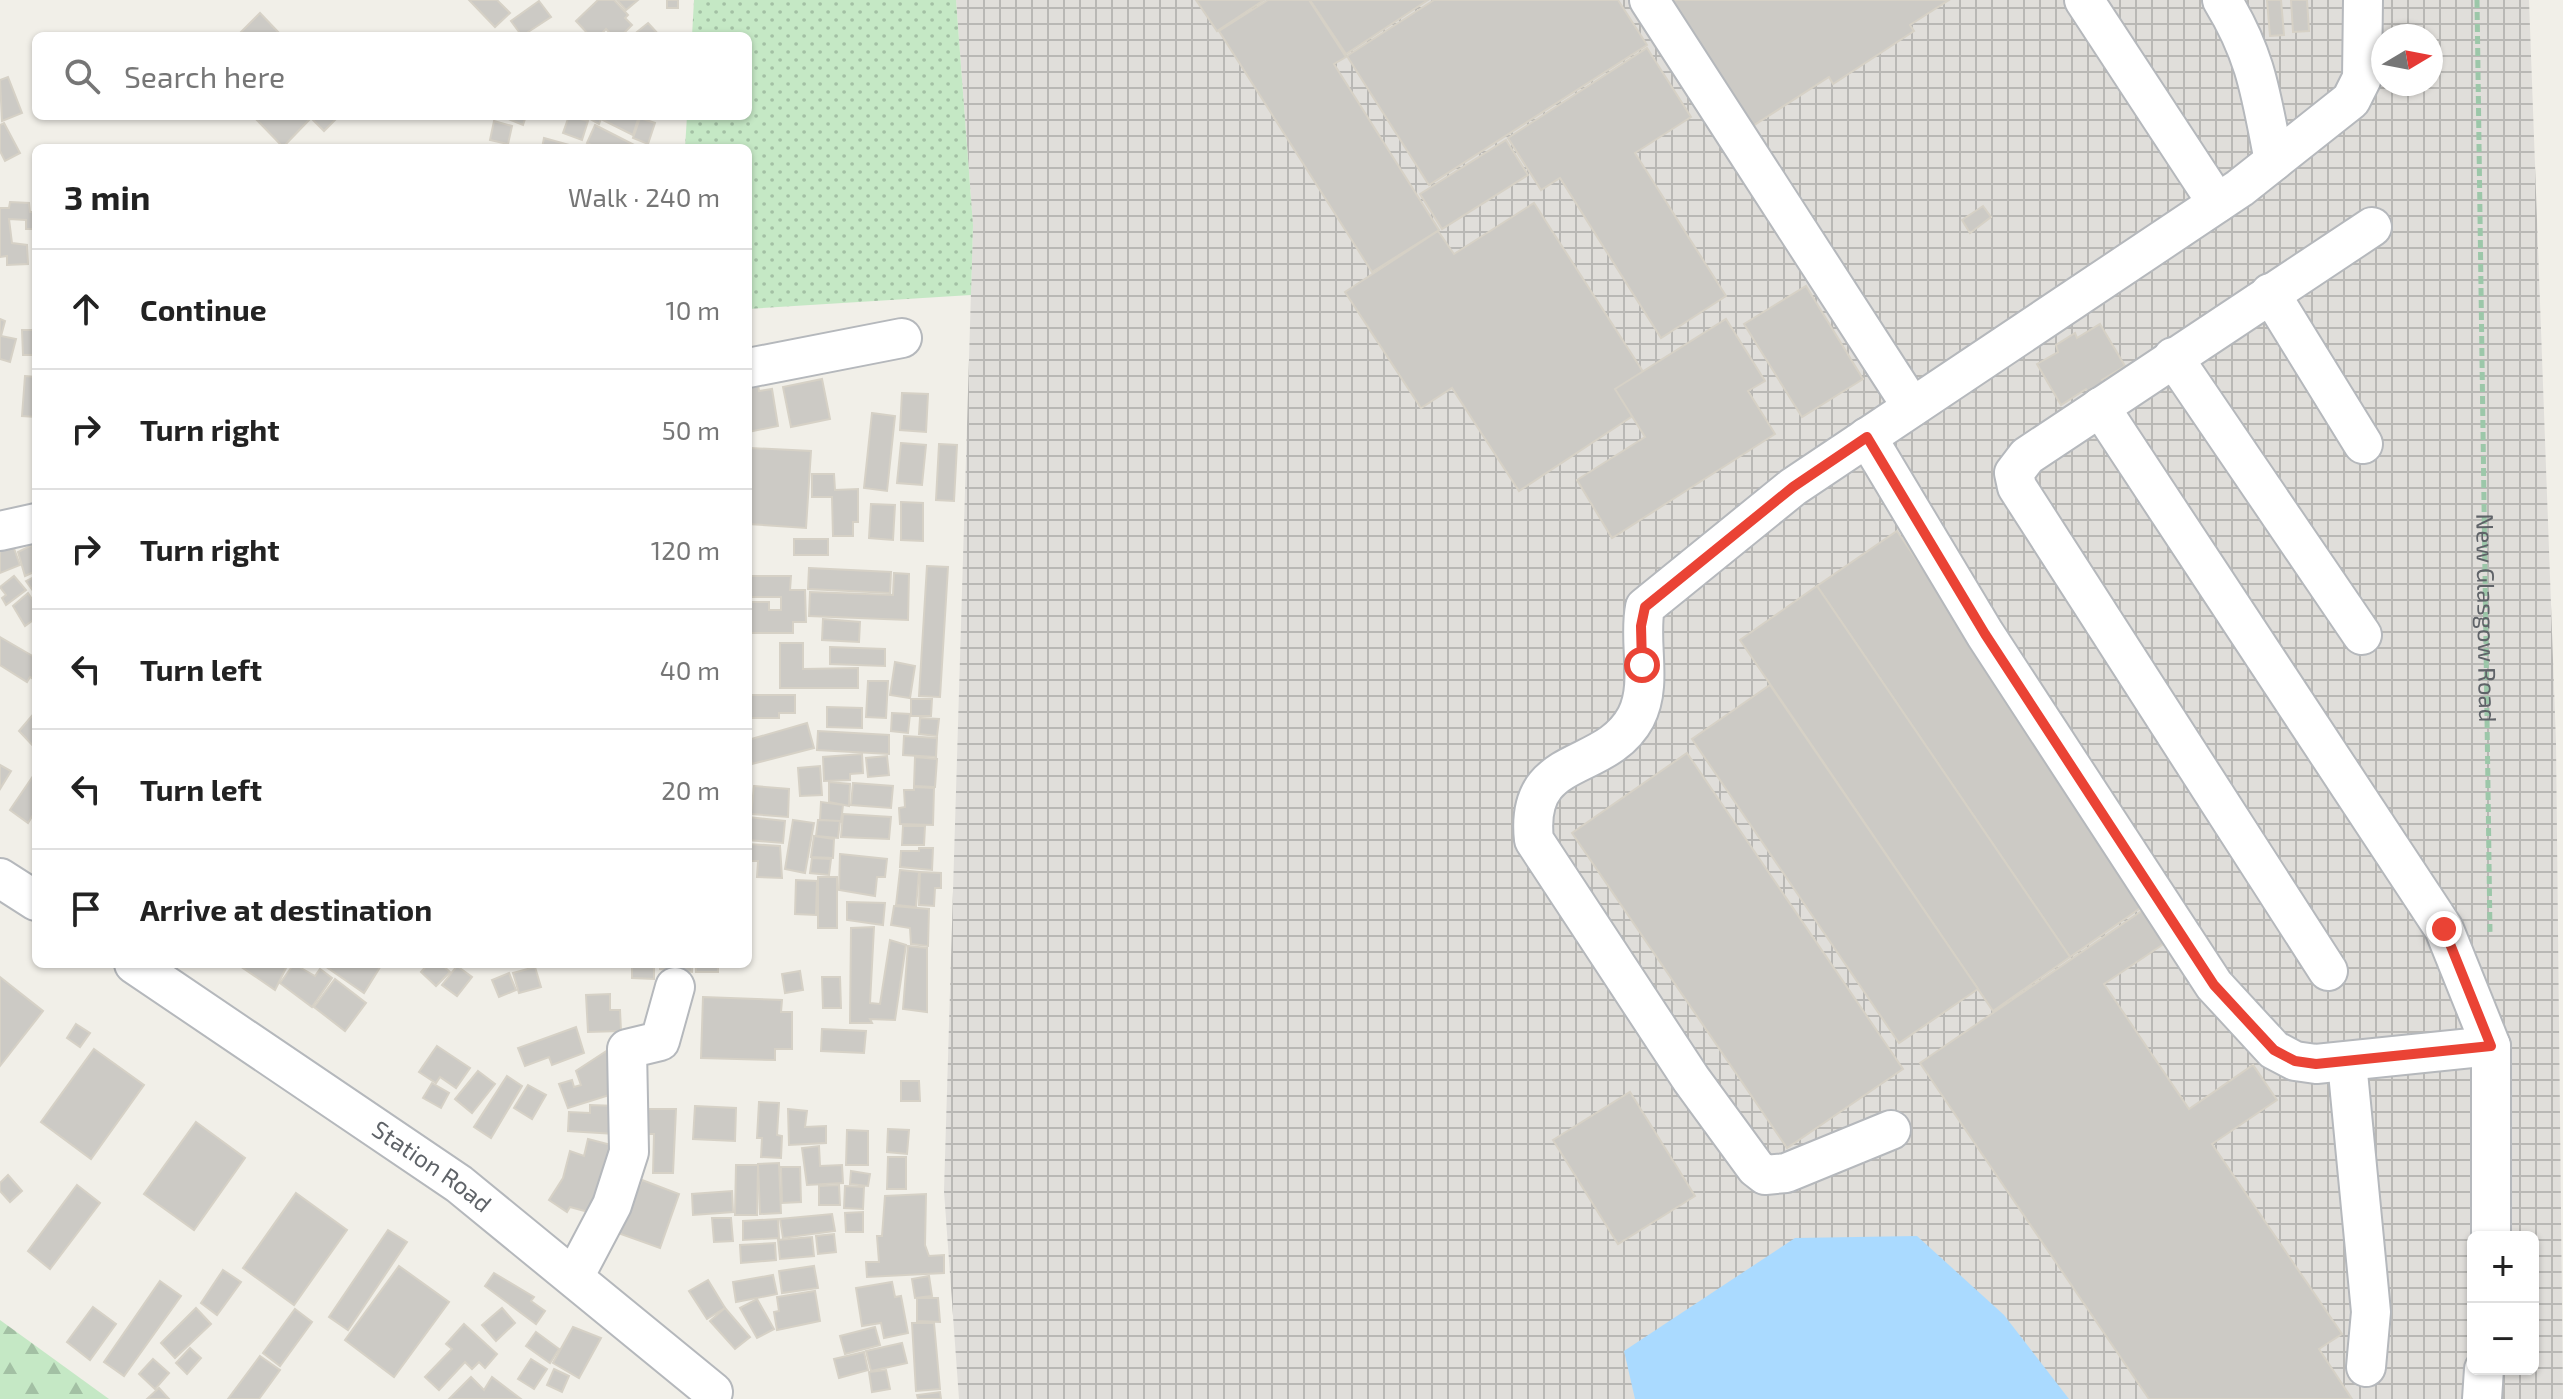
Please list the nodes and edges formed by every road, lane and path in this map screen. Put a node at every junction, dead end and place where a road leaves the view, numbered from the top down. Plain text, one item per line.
1 (1649, 0) edge
2 (2084, 0) edge
3 (2222, 0) edge
4 (2363, 0) edge
5 (2477, 0) edge
6 (2274, 161) junction
7 (2217, 203) junction
8 (2372, 227) dead end
9 (2270, 293) junction
10 (902, 338) dead end
11 (2173, 357) junction
12 (752, 367) edge
13 (1912, 407) junction
14 (2100, 407) junction
15 (1867, 437) junction
16 (2363, 444) dead end
17 (32, 524) edge
18 (0, 531) edge
19 (2362, 635) dead end
20 (0, 878) edge
21 (32, 898) edge
22 (2490, 934) dead end
23 (140, 968) edge
24 (2328, 971) dead end
25 (675, 987) dead end
26 (2491, 1046) junction
27 (2347, 1062) junction
28 (1891, 1130) dead end
29 (2491, 1231) edge
30 (574, 1277) junction
31 (2366, 1367) dead end
32 (2484, 1375) edge
33 (713, 1392) dead end
34 (2482, 1399) edge

1 - 13 street
2 - 7 street
3 - 6 street
4 - 6 street
5 - 22 path, New Glasgow Road
6 - 7 street
7 - 13 street
8 - 9 street
9 - 11 street
9 - 16 street
10 - 12 street
11 - 14 street
11 - 19 street
13 - 15 street
14 - 24 street
14 - 26 street
15 - 27 street
15 - 28 street
17 - 18 street
20 - 21 street
23 - 30 street, Station Road
25 - 30 street
26 - 27 street
26 - 29 street
27 - 31 street
30 - 33 street, Station Road
32 - 34 street

